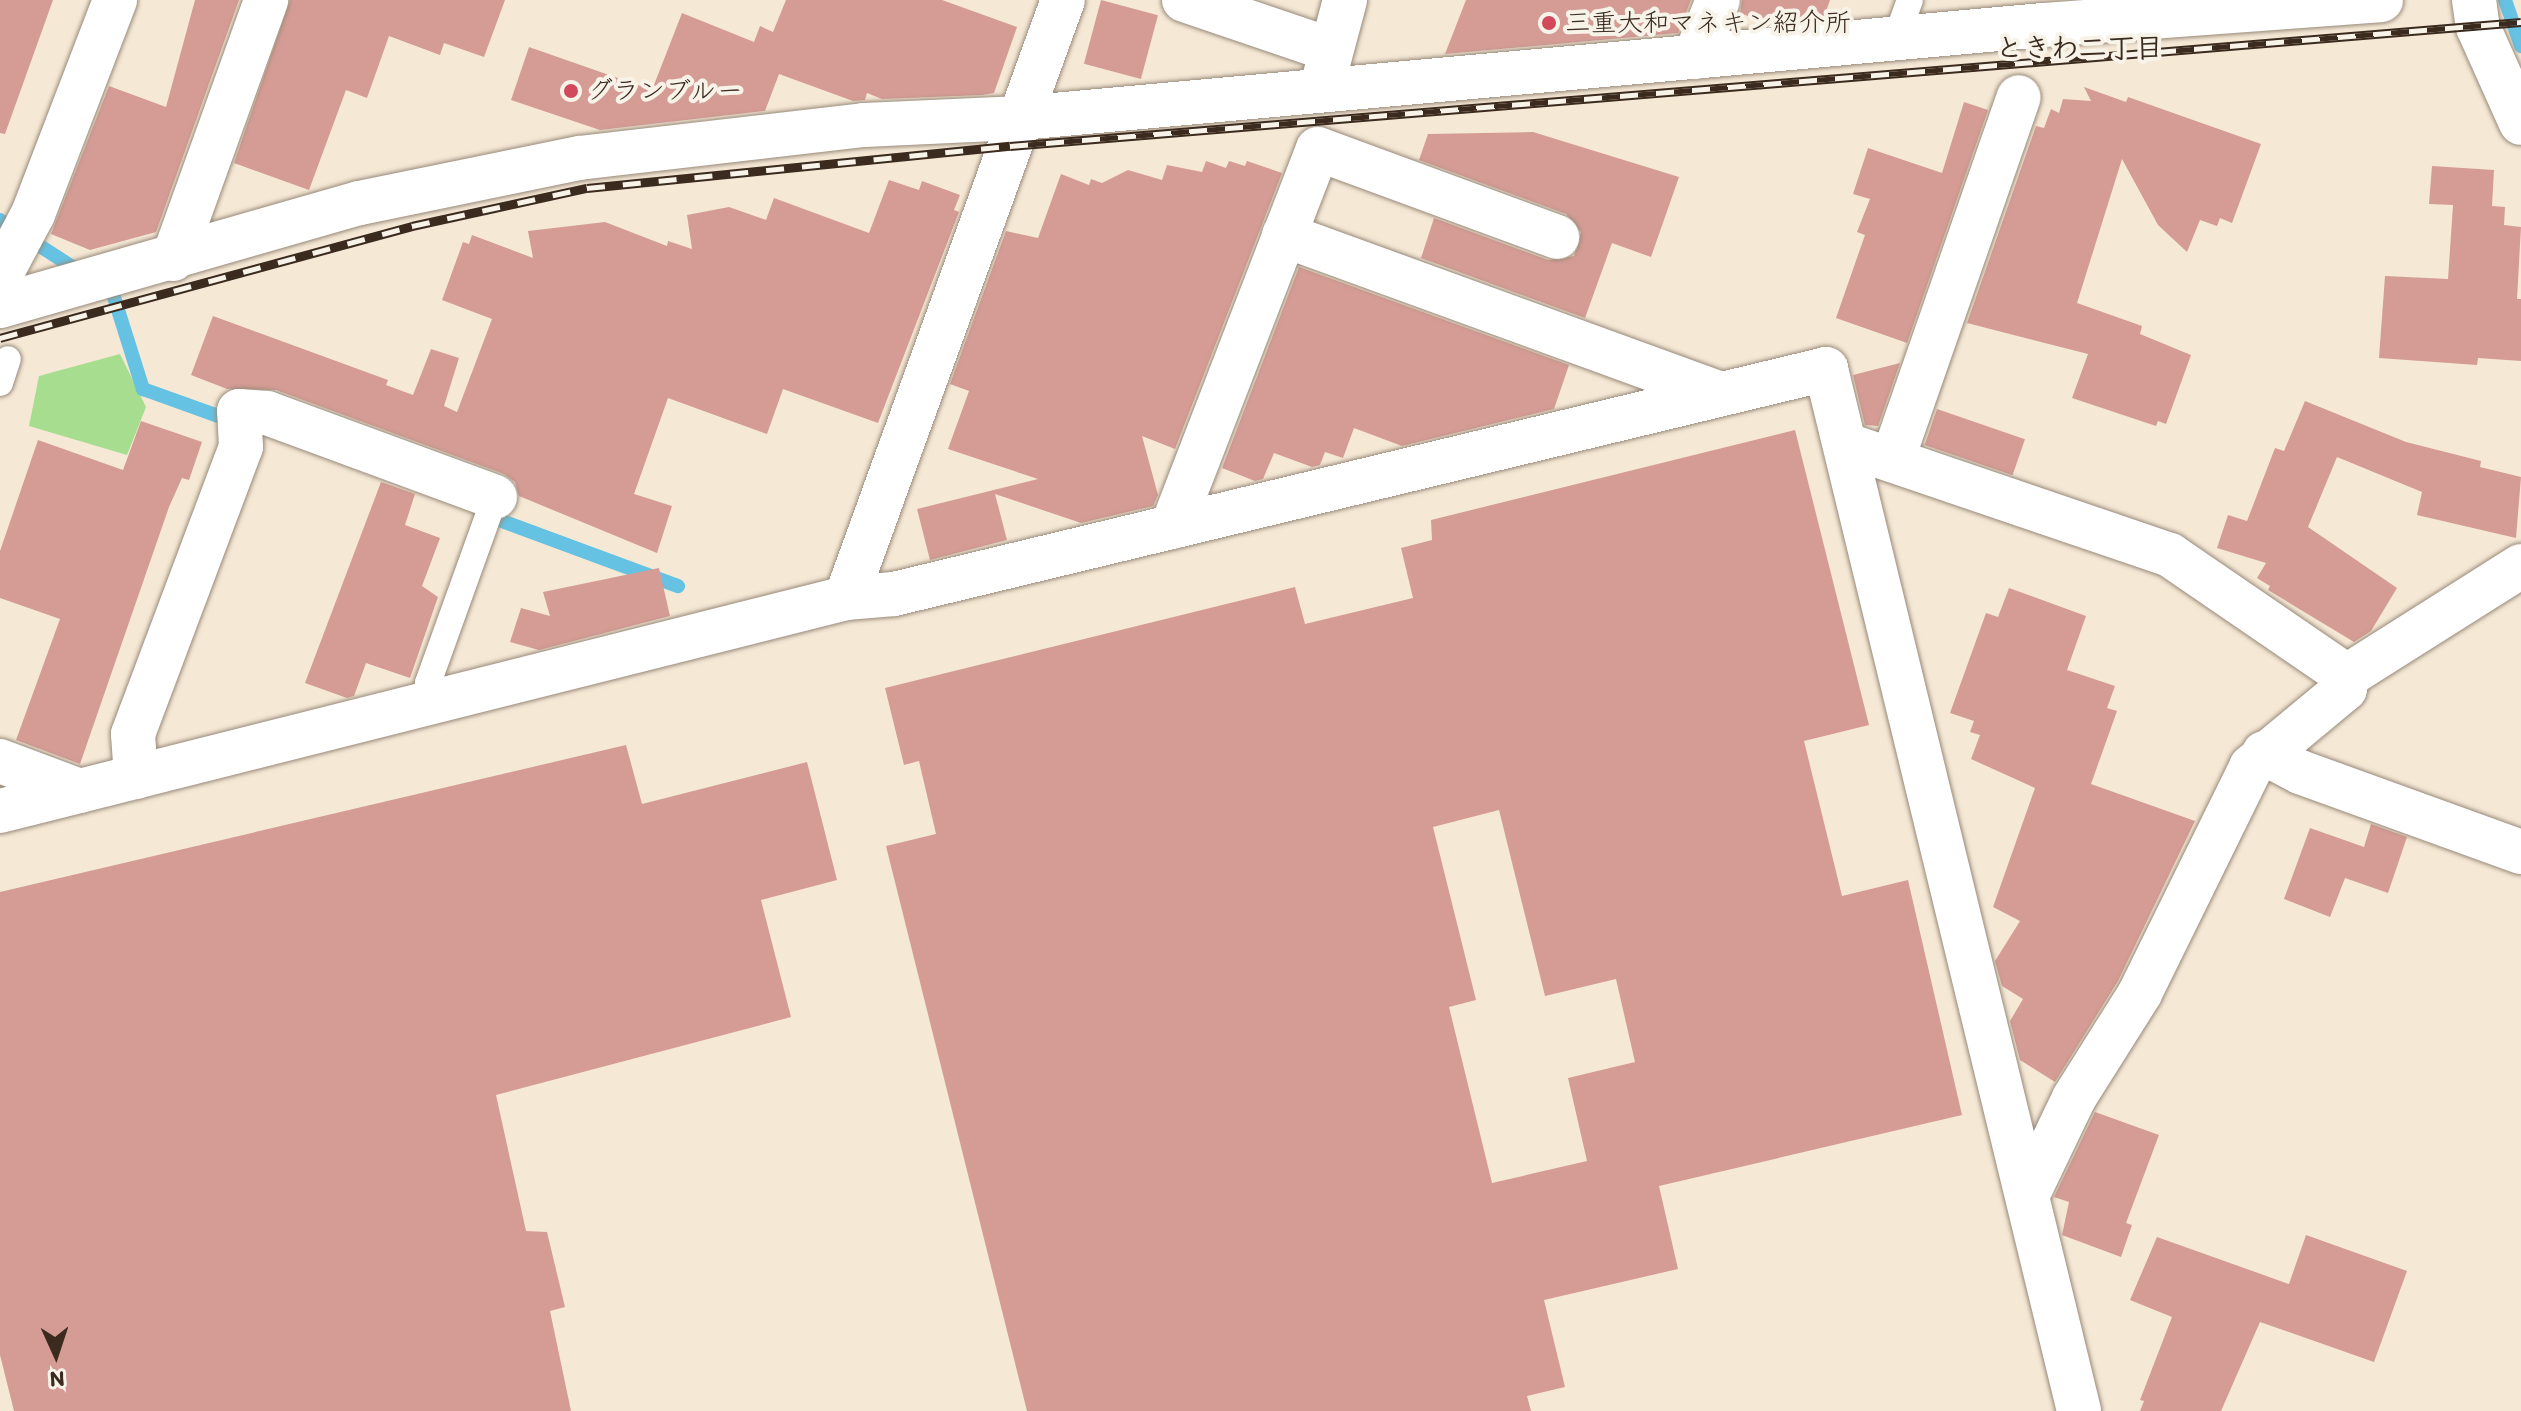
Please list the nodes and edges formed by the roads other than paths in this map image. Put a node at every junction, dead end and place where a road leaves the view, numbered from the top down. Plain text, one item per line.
1 (115, 0) edge
2 (266, 0) edge
3 (1063, 0) edge
4 (1184, 0) edge
5 (1345, 0) edge
6 (1718, 0) edge
7 (2381, 0) edge
8 (2474, 0) edge
9 (2047, 12) edge
10 (1903, 19) edge
11 (1695, 57) junction
12 (1325, 70) junction
13 (2019, 97) dead end
14 (1021, 118) junction
15 (2521, 123) edge
16 (1284, 235) junction
17 (1557, 237) dead end
18 (15, 250) edge
19 (173, 259) junction
20 (0, 306) edge
21 (1720, 394) junction
22 (1847, 445) junction
23 (1893, 458) junction
24 (488, 515) joint
25 (1172, 527) junction
26 (2521, 566) edge
27 (846, 598) junction
28 (2347, 676) junction
29 (428, 704) junction
30 (2264, 753) junction
31 (0, 761) edge
32 (136, 777) junction
33 (80, 791) junction
34 (0, 811) edge
35 (2521, 852) edge
36 (2029, 1192) junction
37 (2079, 1411) edge

1 - 18 street
2 - 19 street
3 - 14 street
4 - 12 street
5 - 12 street
6 - 11 street
7 - 9 street
8 - 15 street
9 - 10 street
10 - 11 street
11 - 12 street
12 - 14 street
13 - 23 street
14 - 19 street
14 - 27 street
16 - 17 street
16 - 21 street
16 - 25 street
19 - 20 street
21 - 22 street
21 - 25 street
22 - 23 street
22 - 36 street
23 - 28 street
24 - 29 lane
24 - 32 street
25 - 27 street
26 - 28 street
27 - 29 street
28 - 30 street
29 - 32 street
30 - 35 street
30 - 36 street
31 - 33 street
32 - 33 street
33 - 34 street
36 - 37 street

